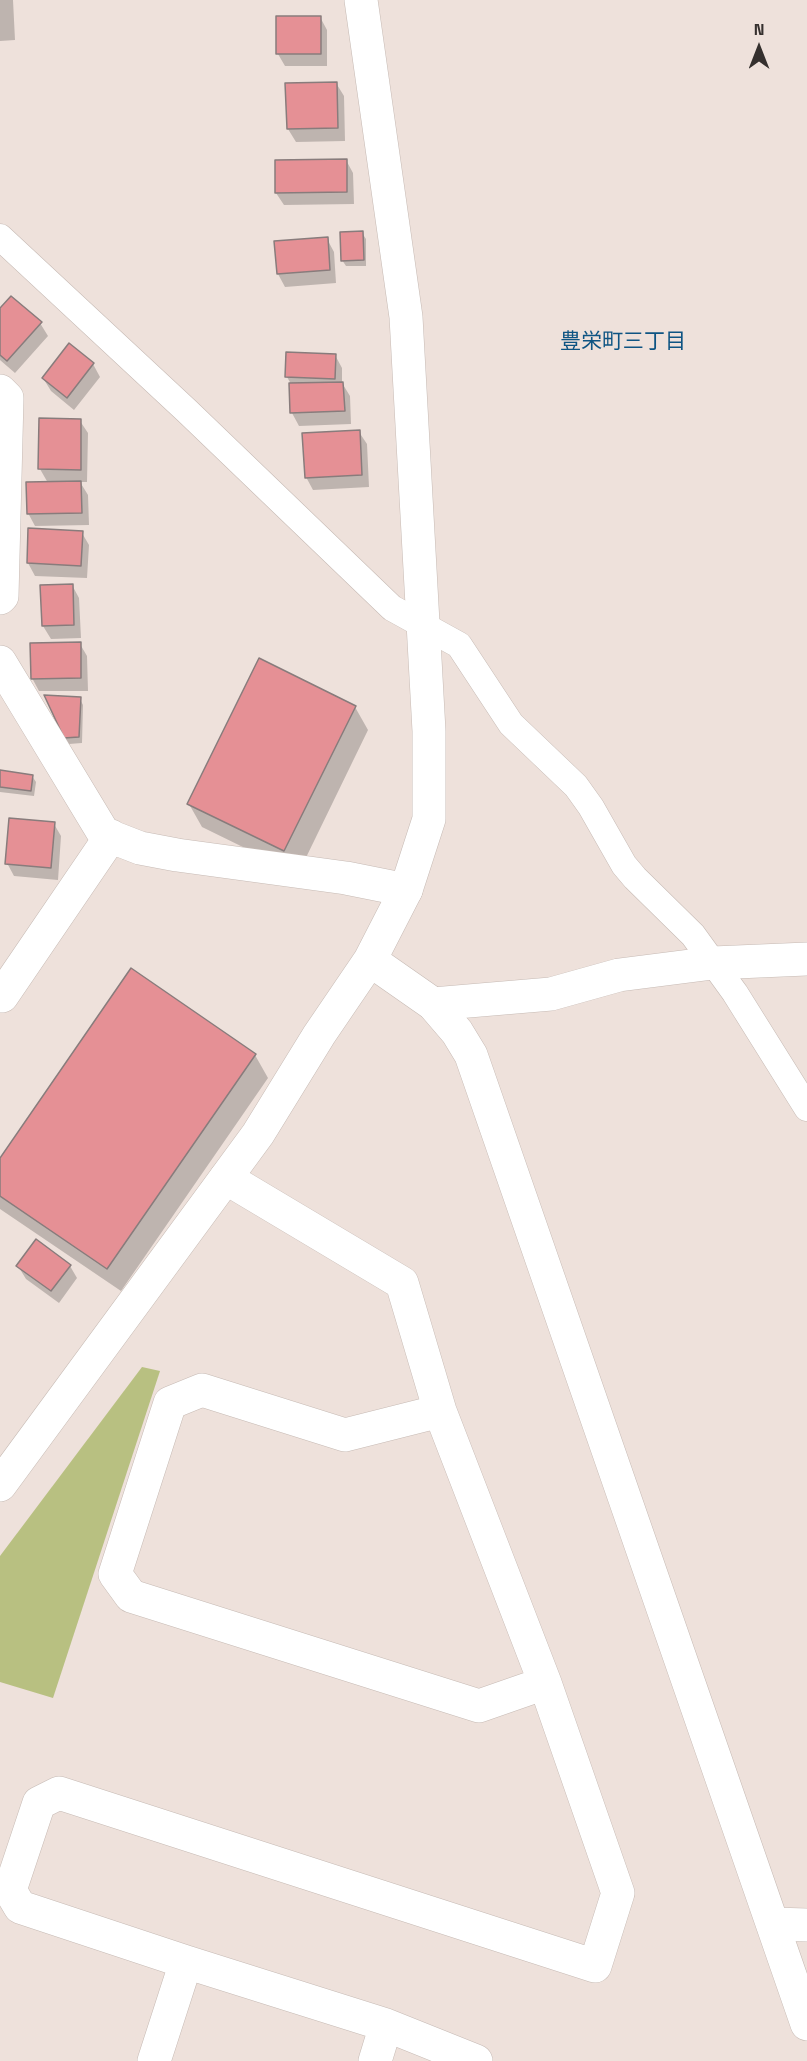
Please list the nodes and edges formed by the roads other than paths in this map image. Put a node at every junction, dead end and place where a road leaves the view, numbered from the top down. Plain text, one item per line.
1 (361, 0) edge
2 (0, 237) edge
3 (0, 391) edge
4 (0, 598) edge
5 (424, 625) junction
6 (0, 662) edge
7 (107, 835) junction
8 (406, 890) junction
9 (807, 959) edge
10 (370, 960) junction
11 (712, 963) junction
12 (2, 996) dead end
13 (433, 1005) junction
14 (807, 1108) edge
15 (226, 1178) junction
16 (440, 1411) junction
17 (0, 1485) edge
18 (545, 1683) junction
19 (773, 1924) junction
20 (807, 1925) edge
21 (186, 1962) junction
22 (807, 2024) edge
23 (386, 2025) junction
24 (154, 2061) edge
25 (375, 2061) edge
26 (476, 2061) edge

1 - 5 street
2 - 5 street
3 - 4 street
5 - 8 street
5 - 11 street
6 - 7 street
7 - 8 street
7 - 12 street
8 - 10 street
9 - 11 street
10 - 13 street
10 - 15 street
11 - 13 street
11 - 14 street
13 - 19 street
15 - 16 street
15 - 17 street
16 - 18 street
16 - 18 street
18 - 21 street
19 - 20 street
19 - 22 street
21 - 23 street
21 - 24 street
23 - 25 street
23 - 26 street

